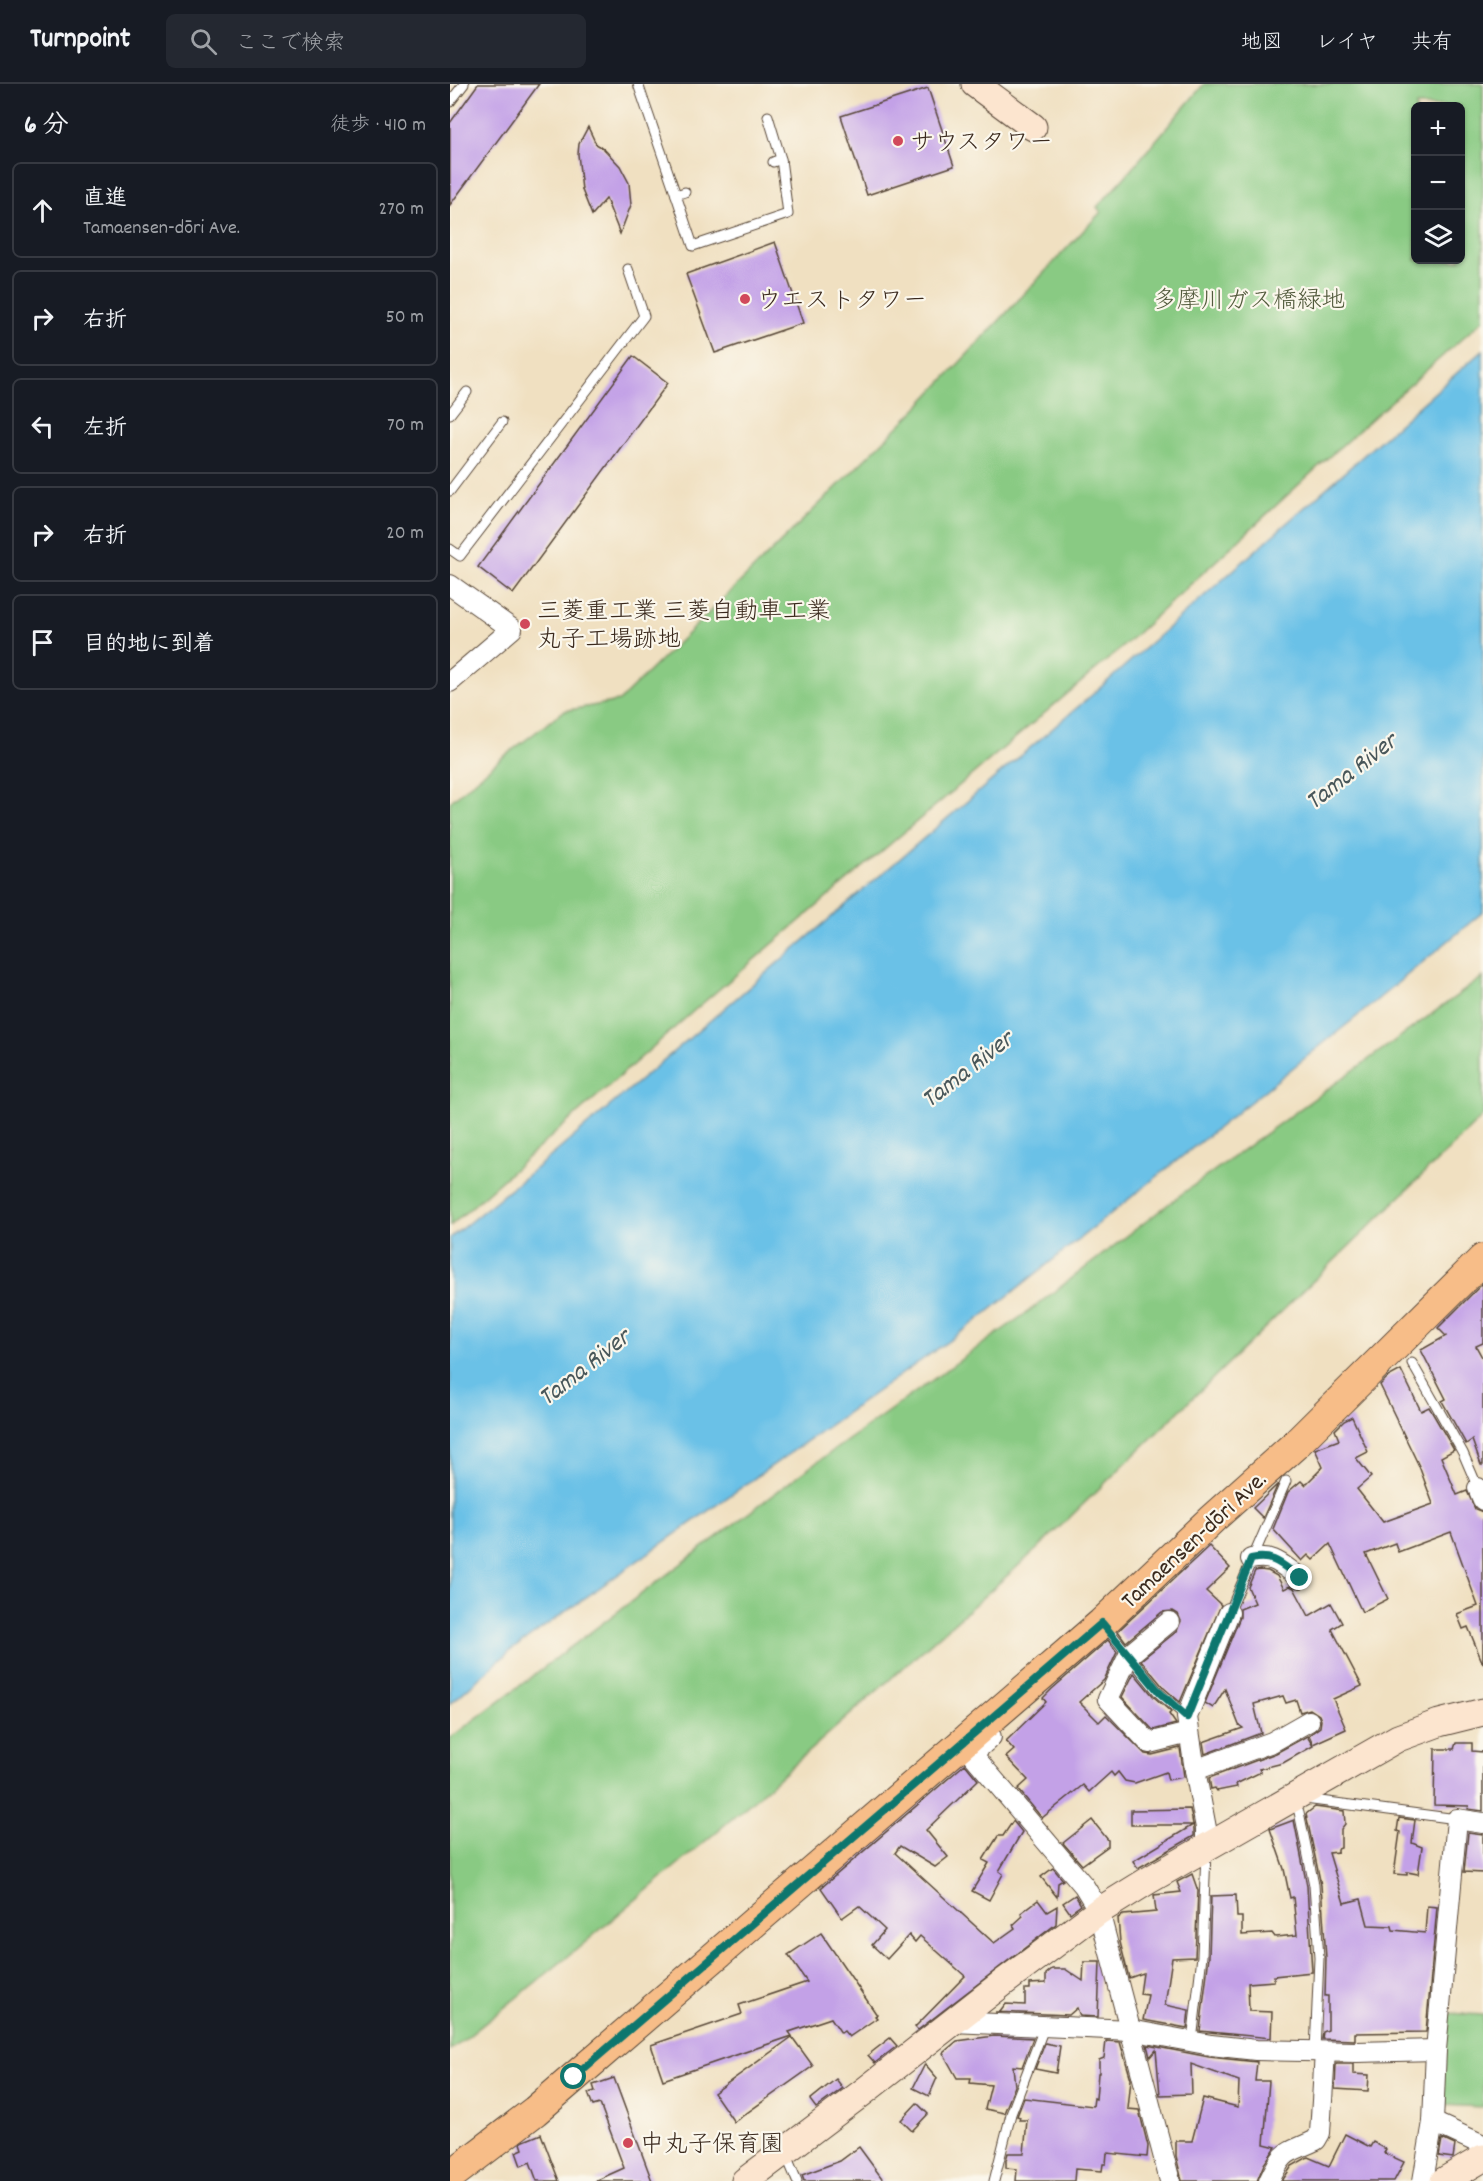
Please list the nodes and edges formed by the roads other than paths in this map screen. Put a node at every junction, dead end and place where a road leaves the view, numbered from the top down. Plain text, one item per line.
1 (464, 84) edge
2 (638, 84) edge
3 (975, 84) edge
4 (450, 102) edge
5 (768, 116) dead end
6 (1033, 127) dead end
7 (628, 269) dead end
8 (467, 392) dead end
9 (450, 414) edge
10 (502, 422) dead end
11 (450, 491) edge
12 (450, 549) edge
13 (450, 585) edge
14 (450, 682) edge
15 (1483, 1259) edge
16 (1412, 1363) dead end
17 (1286, 1481) dead end
18 (1480, 1494) edge
19 (1251, 1559) junction
20 (1300, 1578) dead end
21 (1229, 1613) joint
22 (1169, 1622) dead end
23 (1102, 1623) junction
24 (1130, 1655) junction
25 (1038, 1697) dead end
26 (1483, 1712) edge
27 (1309, 1720) dead end
28 (1188, 1725) junction
29 (1196, 1770) junction
30 (1293, 1798) junction
31 (1457, 1819) junction
32 (1483, 1823) edge
33 (1206, 1848) junction
34 (1099, 1911) junction
35 (952, 2022) junction
36 (1044, 2028) junction
37 (1130, 2030) junction
38 (1192, 2041) junction
39 (1436, 2050) junction
40 (1320, 2051) junction
41 (1433, 2122) junction
42 (1483, 2145) edge
43 (785, 2152) junction
44 (1483, 2158) edge
45 (450, 2176) edge
46 (745, 2181) edge
47 (797, 2181) edge
48 (994, 2181) edge
49 (1170, 2181) edge
50 (1269, 2181) edge
51 (1423, 2181) edge
52 (1444, 2181) edge

1 - 4 lane
2 - 5 lane
3 - 6 street
7 - 12 lane
8 - 9 lane
10 - 11 lane
13 - 14 street
15 - 23 main road, Tamaensen-dōri Ave.
16 - 18 lane
17 - 19 lane
19 - 20 street
19 - 21 lane
21 - 28 street
22 - 24 street
23 - 24 lane
23 - 45 main road, Tamaensen-dōri Ave.
24 - 28 lane
24 - 28 street
25 - 34 street
26 - 30 street
27 - 29 street
28 - 29 street
29 - 33 street
30 - 31 lane
30 - 33 street
30 - 40 lane
31 - 32 street
31 - 39 street
33 - 34 street
33 - 38 lane
34 - 35 street
34 - 37 street
35 - 36 street
35 - 43 street
36 - 37 street
36 - 48 lane
37 - 38 street
37 - 49 street
38 - 40 street
39 - 40 street
39 - 41 street
40 - 50 street
41 - 42 street
41 - 51 street
43 - 46 street
43 - 47 lane
44 - 52 street

